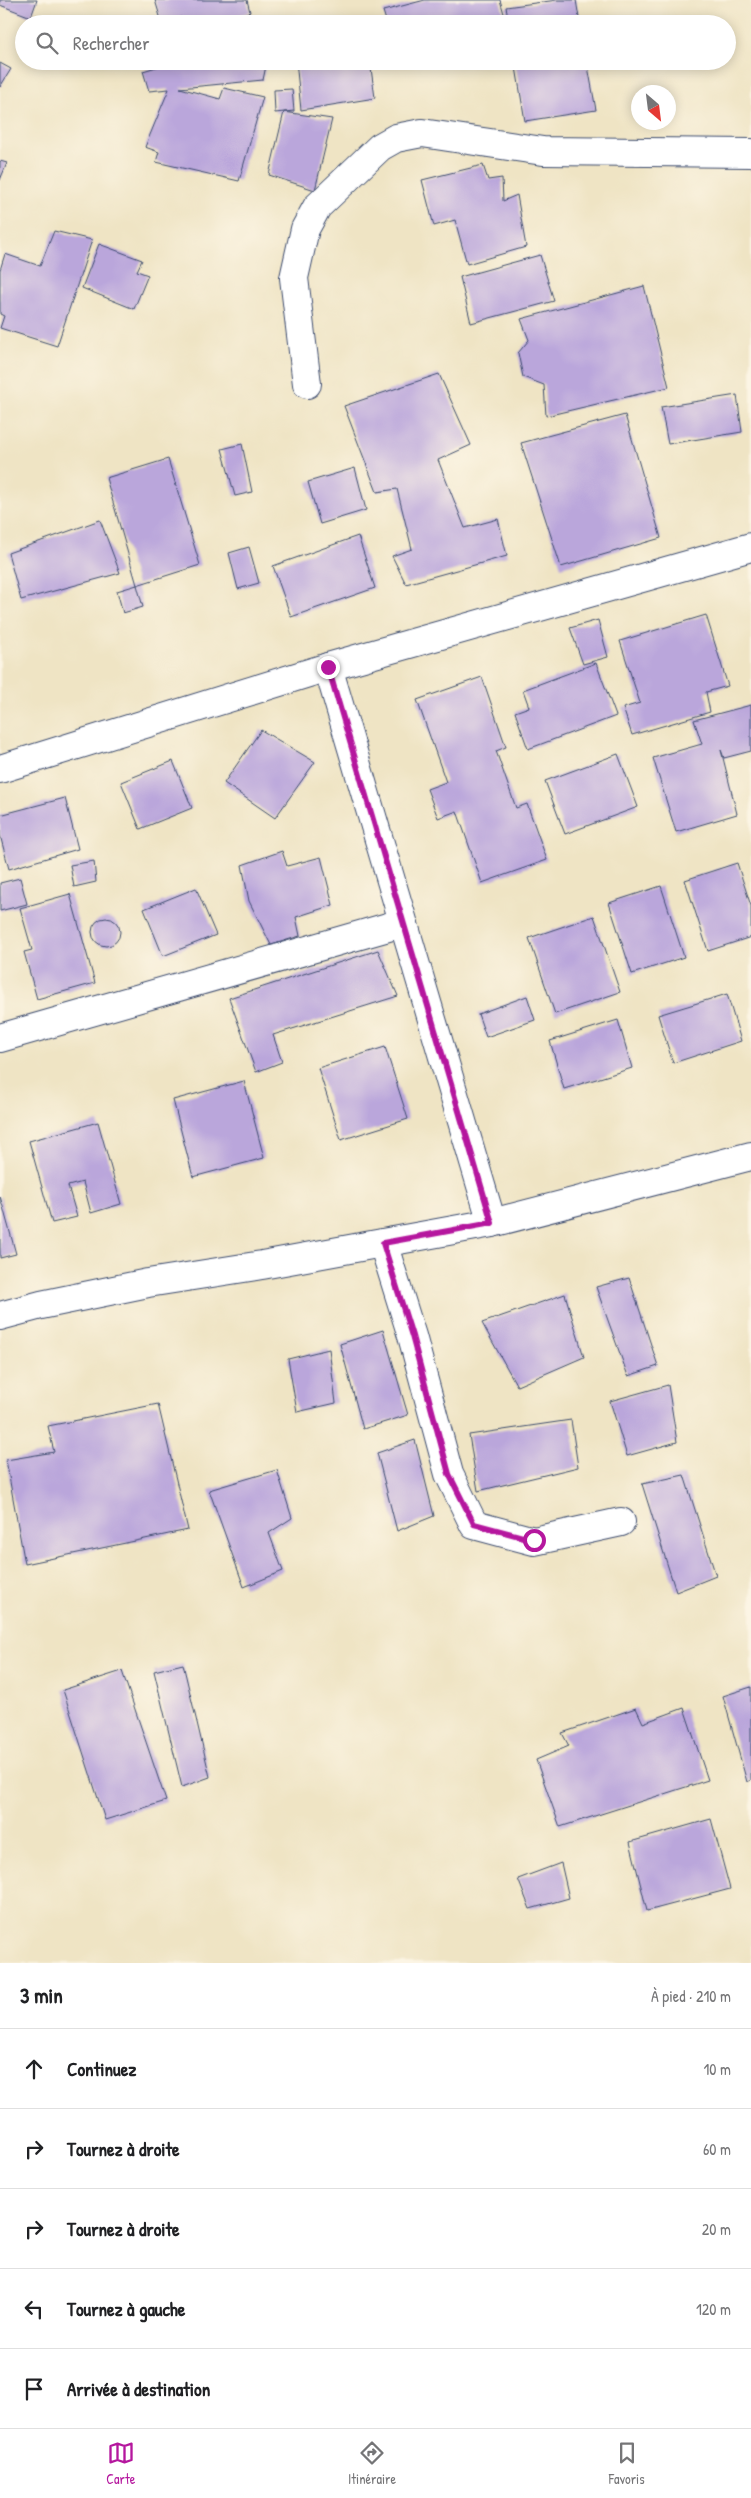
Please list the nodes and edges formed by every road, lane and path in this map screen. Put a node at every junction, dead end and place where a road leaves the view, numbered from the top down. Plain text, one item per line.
1 (751, 153) edge
2 (307, 384) dead end
3 (751, 546) edge
4 (328, 667) junction
5 (0, 769) edge
6 (402, 923) junction
7 (0, 1038) edge
8 (751, 1156) edge
9 (492, 1223) junction
10 (383, 1243) junction
11 (0, 1316) edge
12 (621, 1522) dead end

1 - 2 street
3 - 4 street
4 - 5 street
4 - 6 street
6 - 7 street
6 - 9 street
8 - 9 street
9 - 10 street
10 - 11 street
10 - 12 street

